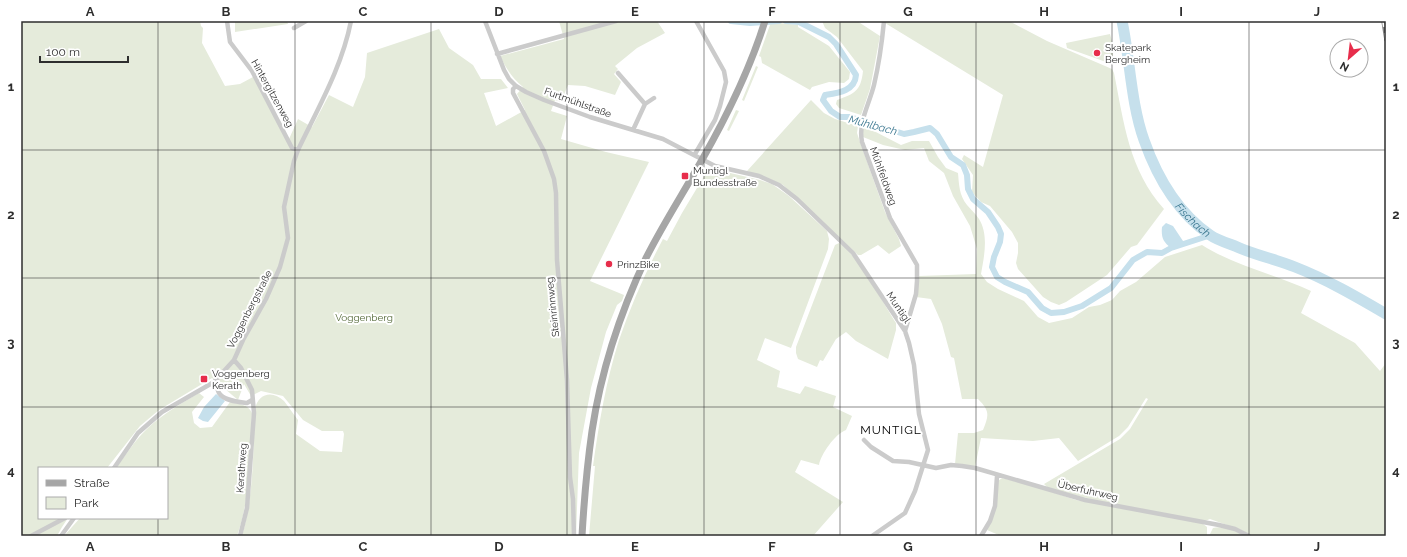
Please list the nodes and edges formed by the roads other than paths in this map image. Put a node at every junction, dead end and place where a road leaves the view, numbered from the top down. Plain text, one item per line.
1 (227, 21) edge
2 (306, 21) edge
3 (351, 21) edge
4 (484, 21) edge
5 (616, 21) edge
6 (696, 21) edge
7 (765, 21) edge
8 (884, 21) edge
9 (294, 28) dead end
10 (497, 54) junction
11 (618, 73) dead end
12 (516, 86) junction
13 (654, 98) dead end
14 (645, 104) junction
15 (632, 130) junction
16 (298, 150) junction
17 (695, 154) junction
18 (703, 158) junction
19 (905, 331) junction
20 (234, 360) junction
21 (214, 382) junction
22 (252, 400) junction
23 (864, 440) dead end
24 (924, 465) junction
25 (115, 467) edge
26 (997, 476) junction
27 (63, 519) edge
28 (73, 519) edge
29 (31, 536) edge
30 (61, 536) edge
31 (240, 536) edge
32 (574, 536) edge
33 (582, 536) edge
34 (872, 536) edge
35 (981, 536) edge
36 (1249, 536) edge

1 - 16 street, Hintergitzenweg
2 - 9 street
3 - 16 street, Voggenbergstraße
4 - 10 street, Furtmühlstraße
5 - 10 street
6 - 17 street
7 - 18 main road
8 - 19 street, Mühlfeldweg
10 - 12 street, Furtmühlstraße
11 - 14 street
12 - 15 street, Furtmühlstraße
12 - 32 street, Steinrinnweg
13 - 14 street
14 - 15 street
15 - 17 street, Furtmühlstraße
16 - 20 street, Voggenbergstraße
17 - 18 street, Furtmühlstraße
18 - 19 street, Muntigl
18 - 33 main road
19 - 24 street, Muntigl
20 - 21 street, Voggenbergstraße
20 - 22 street, Kerathweg
21 - 22 street
21 - 25 street, Voggenbergstraße
22 - 31 street, Kerathweg
23 - 24 street, Überfuhrweg
24 - 26 street, Überfuhrweg
24 - 34 street, Muntigl
26 - 35 street
26 - 36 street, Überfuhrweg
27 - 29 street
28 - 30 street

